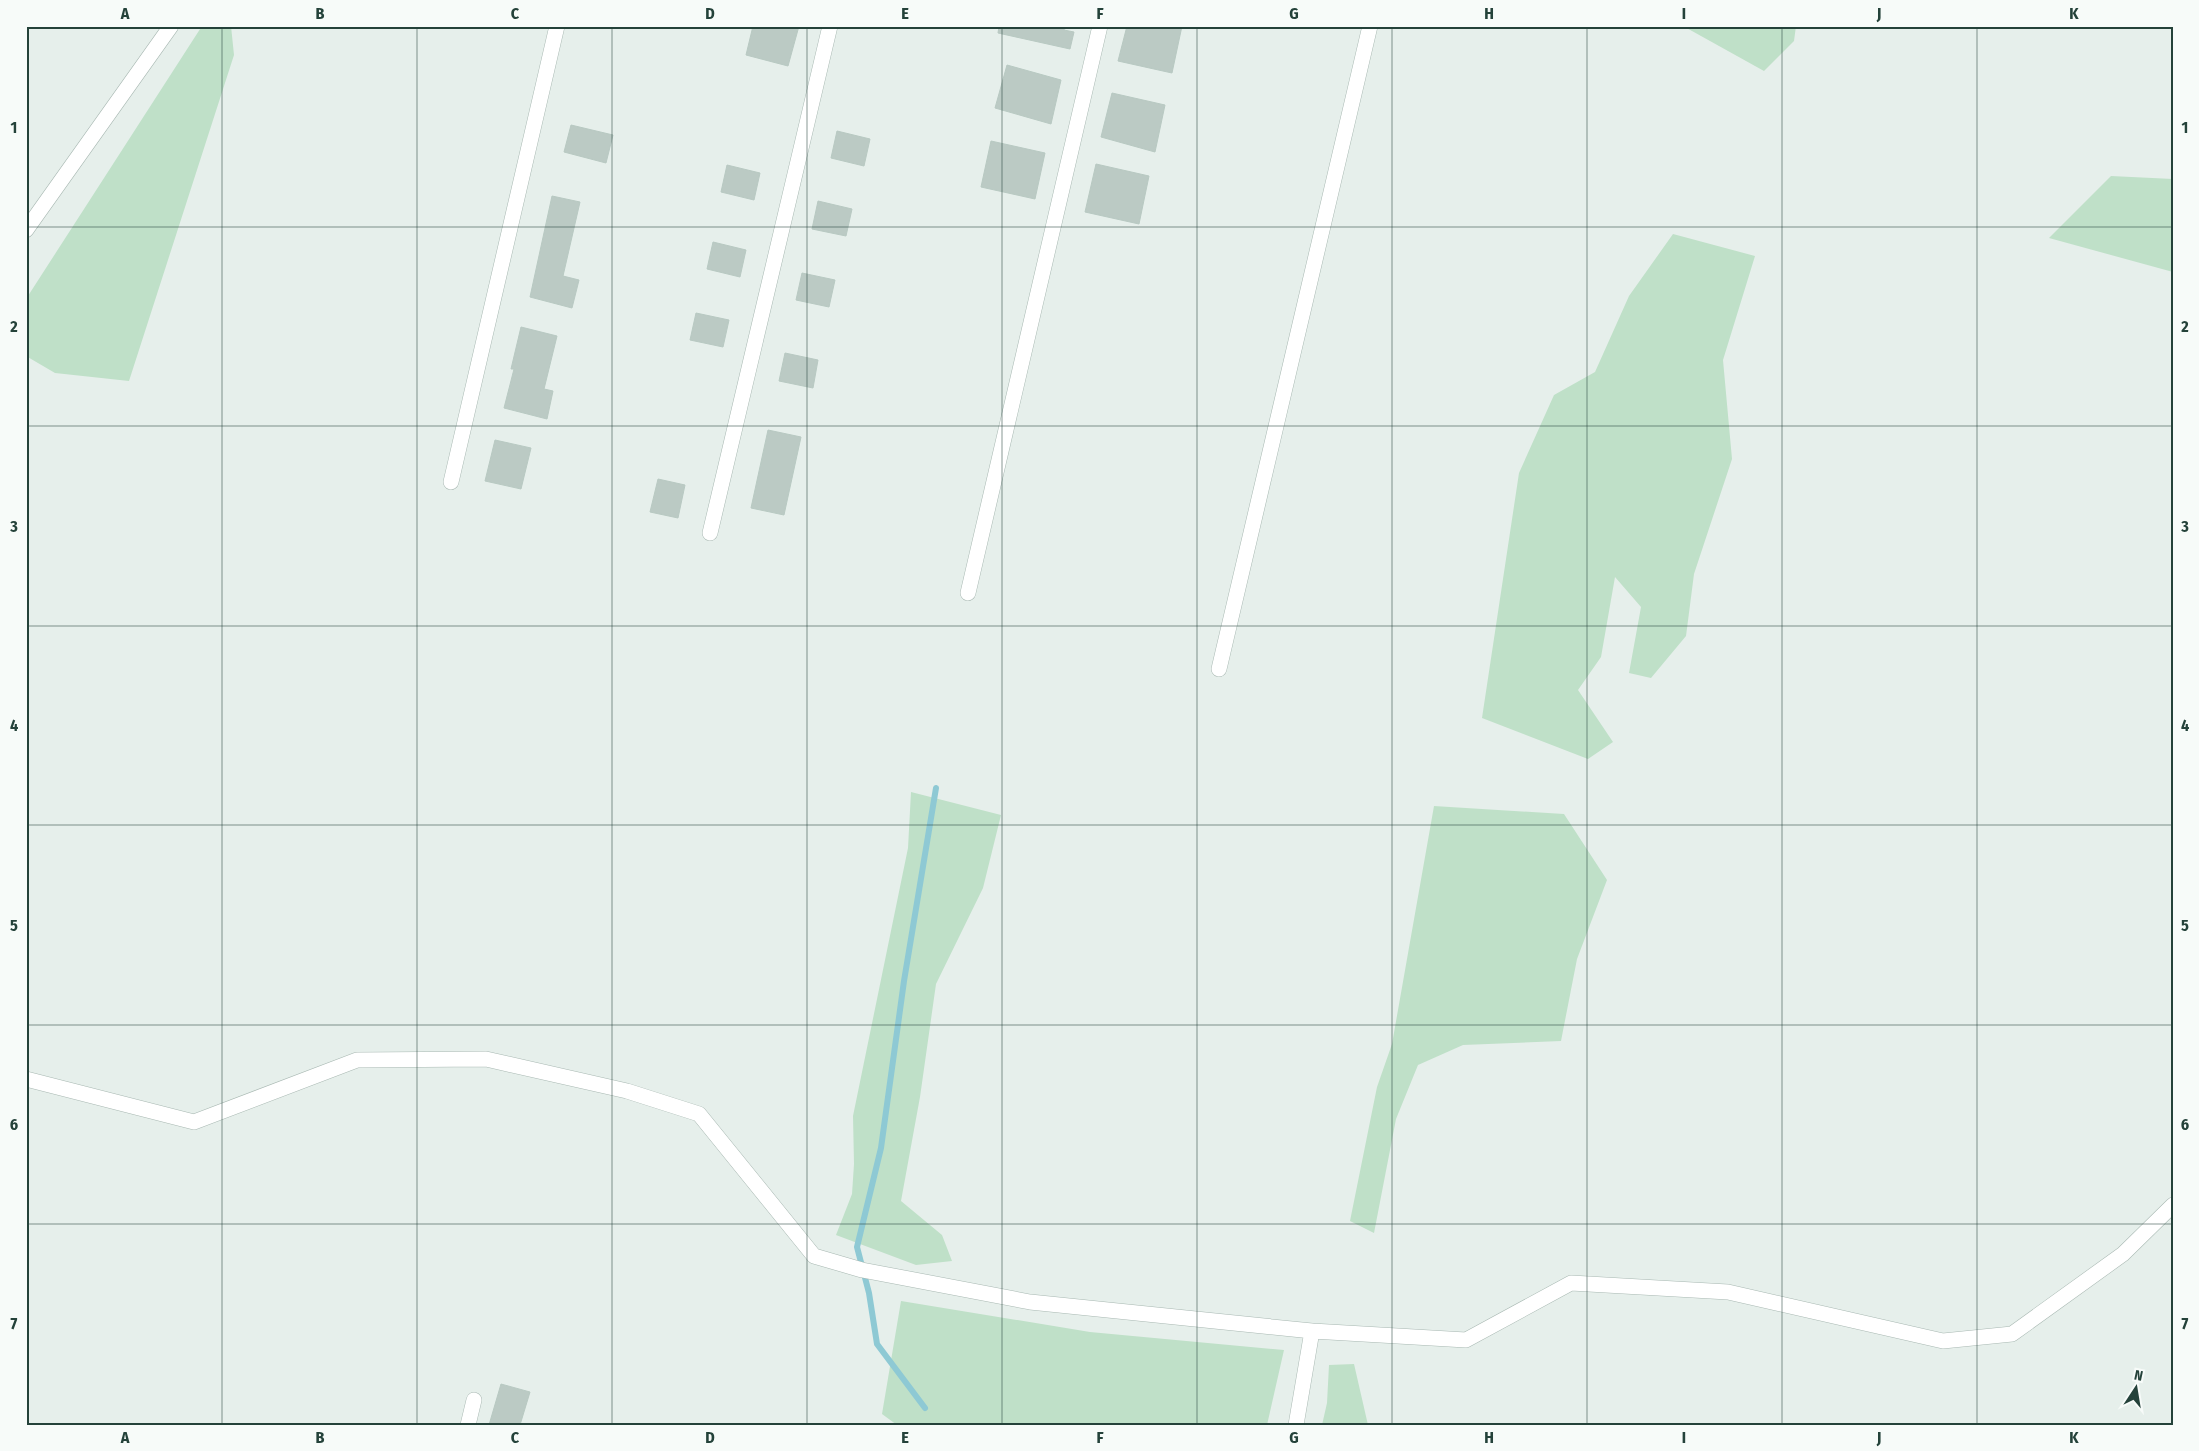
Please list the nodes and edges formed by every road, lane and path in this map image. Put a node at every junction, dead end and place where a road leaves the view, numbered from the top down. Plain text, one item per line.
1 (171, 26) edge
2 (557, 26) edge
3 (830, 26) edge
4 (1100, 26) edge
5 (1370, 26) edge
6 (26, 230) edge
7 (451, 482) dead end
8 (710, 533) dead end
9 (968, 593) dead end
10 (1219, 669) dead end
11 (26, 1079) edge
12 (2173, 1205) edge
13 (1312, 1331) junction
14 (474, 1400) dead end
15 (468, 1425) edge
16 (1296, 1425) edge

1 - 6 street
2 - 7 street
3 - 8 street
4 - 9 street
5 - 10 street
11 - 13 street
12 - 13 street
13 - 16 street
14 - 15 street

